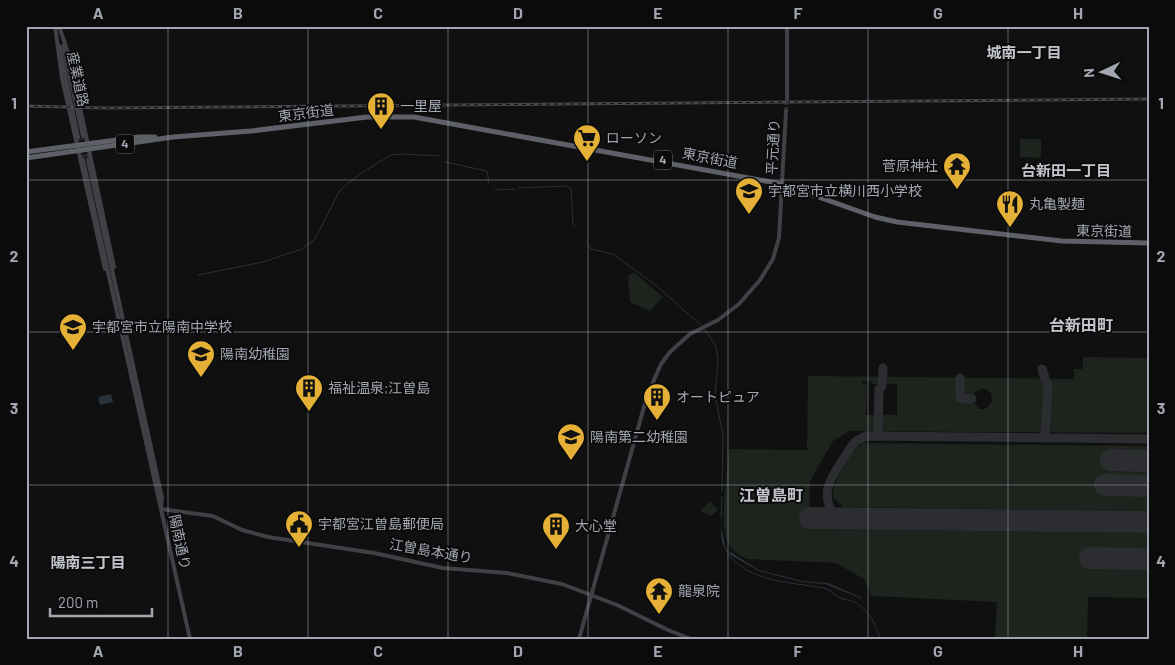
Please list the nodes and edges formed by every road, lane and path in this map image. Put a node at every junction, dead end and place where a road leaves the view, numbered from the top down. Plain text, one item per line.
1 (55, 26) edge
2 (59, 26) edge
3 (787, 26) edge
4 (786, 99) tunnel mouth
5 (786, 111) tunnel mouth
6 (76, 145) junction
7 (89, 146) junction
8 (78, 151) junction
9 (26, 152) edge
10 (26, 158) edge
11 (782, 184) junction
12 (1149, 243) edge
13 (109, 277) junction
14 (115, 282) junction
15 (161, 509) junction
16 (592, 595) junction
17 (190, 639) edge
18 (579, 639) edge
19 (691, 639) edge

1 - 2 street, 産業道路
1 - 6 street
2 - 7 street
3 - 4 street
5 - 11 street, 平元通り
6 - 7 highway, 東京街道 / 4
6 - 8 street
6 - 9 highway, 東京街道 / 4
7 - 8 highway, 東京街道 / 4
7 - 11 highway, 東京街道 / 4
7 - 14 street
8 - 10 highway, 東京街道 / 4
8 - 13 street
11 - 12 highway, 東京街道 / 4
11 - 16 street, 平元通り
13 - 14 street
13 - 15 street
14 - 15 street
15 - 16 street, 江曽島本通り
15 - 17 street, 陽南通り
16 - 18 street, 平元通り
16 - 19 street, 江曽島本通り

